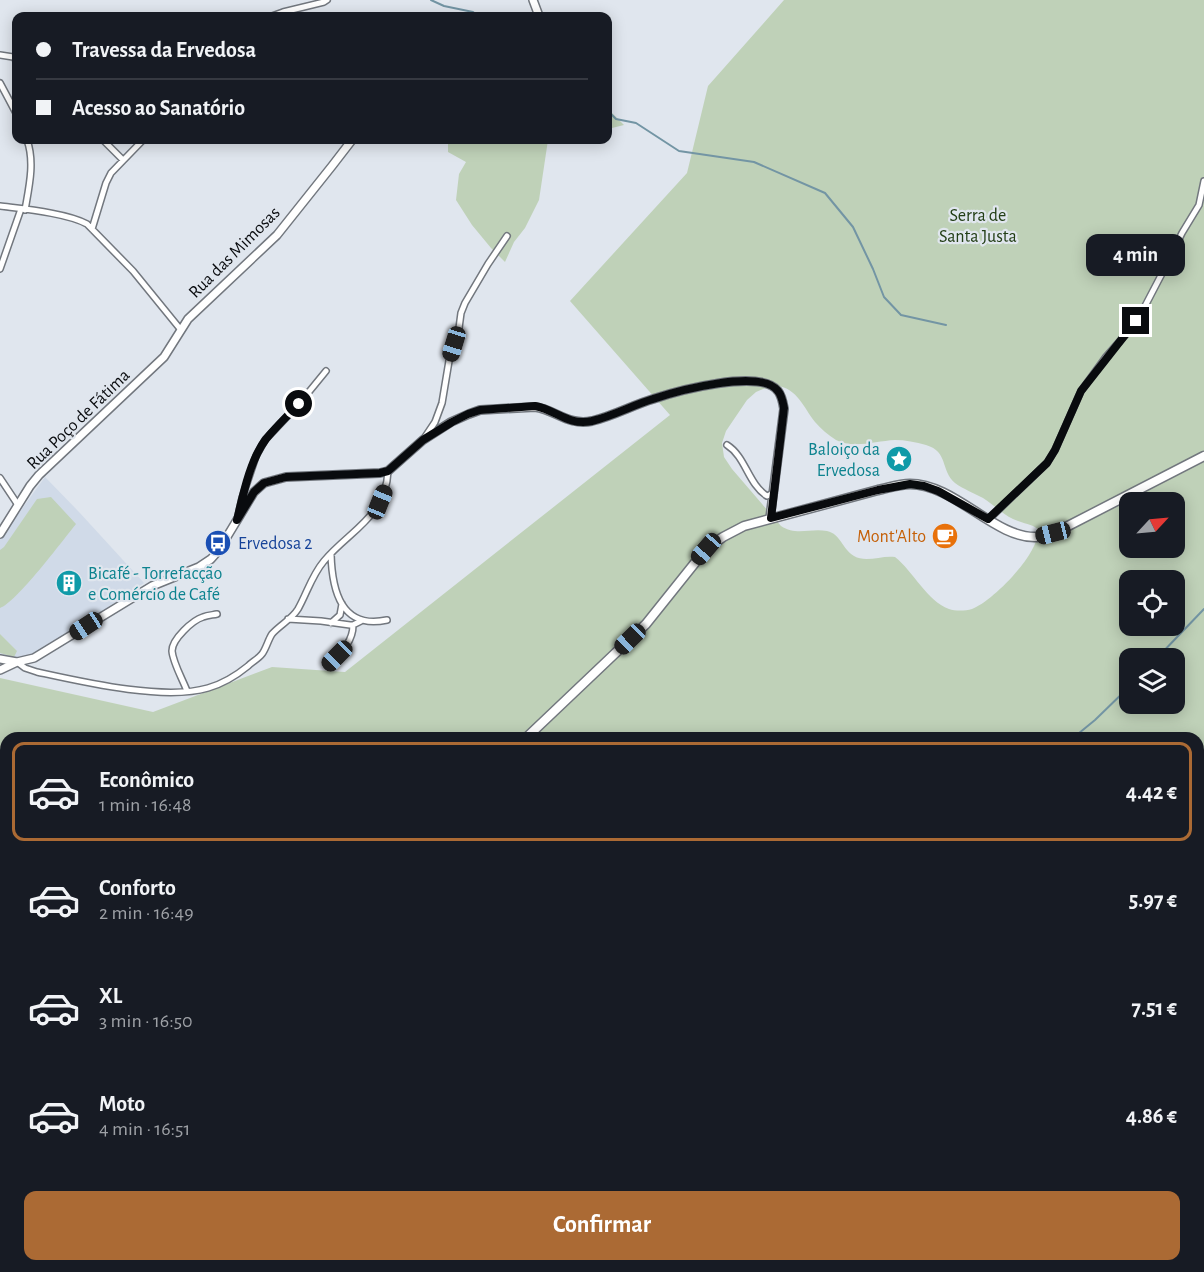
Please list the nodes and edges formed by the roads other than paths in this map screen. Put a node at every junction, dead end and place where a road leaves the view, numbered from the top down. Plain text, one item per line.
1 (327, 0) edge
2 (283, 12) edge
3 (0, 83) edge
4 (12, 106) edge
5 (29, 144) edge
6 (107, 144) edge
7 (138, 144) edge
8 (349, 144) edge
9 (123, 160) junction
10 (1204, 181) edge
11 (0, 206) edge
12 (23, 209) junction
13 (92, 229) junction
14 (507, 236) dead end
15 (0, 269) edge
16 (181, 330) junction
17 (326, 371) dead end
18 (423, 440) junction
19 (727, 446) dead end
20 (1204, 456) edge
21 (388, 471) junction
22 (0, 478) edge
23 (774, 493) junction
24 (18, 505) junction
25 (775, 517) junction
26 (988, 519) junction
27 (237, 520) junction
28 (0, 534) edge
29 (331, 554) junction
30 (342, 604) junction
31 (217, 614) dead end
32 (288, 619) junction
33 (361, 621) junction
34 (387, 621) dead end
35 (331, 623) junction
36 (353, 625) junction
37 (0, 659) edge
38 (17, 662) junction
39 (328, 665) dead end
40 (0, 670) edge
41 (187, 691) junction
42 (532, 732) edge

1 - 2 street
3 - 4 street
5 - 12 street
6 - 9 street
7 - 9 street
8 - 16 street, Rua das Mimosas
9 - 13 street
10 - 26 street
11 - 12 street
12 - 13 street
12 - 15 street
13 - 16 street
14 - 18 street
16 - 24 street, Rua Poço de Fátima
17 - 27 street
18 - 21 street
18 - 23 street
19 - 23 street
20 - 26 main road
21 - 27 street
21 - 29 street
22 - 24 street
23 - 25 street
24 - 28 street, Rua Poço de Fátima
25 - 26 main road
25 - 42 main road
27 - 38 street
29 - 30 street
29 - 32 street
30 - 33 street
30 - 35 street
31 - 41 street
32 - 35 street
32 - 41 street
33 - 34 street
33 - 36 street
35 - 36 street
36 - 39 street
37 - 38 street
38 - 40 street
38 - 41 street

